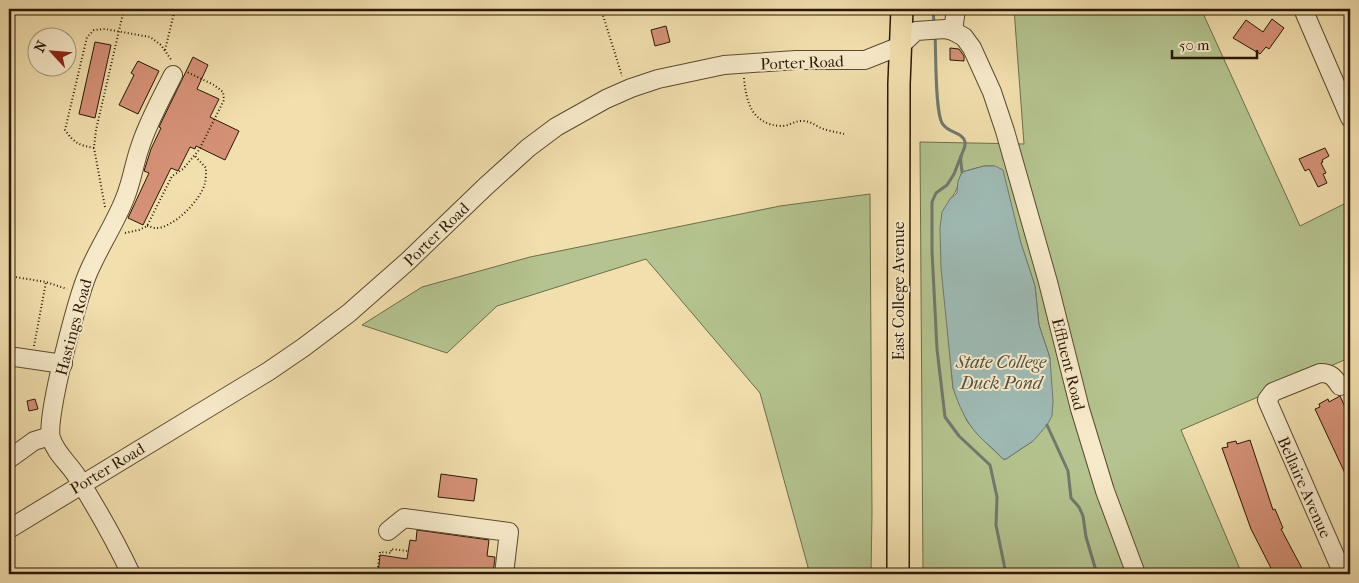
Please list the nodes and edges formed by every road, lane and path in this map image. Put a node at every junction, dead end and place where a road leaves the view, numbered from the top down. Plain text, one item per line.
1 (124, 9) edge
2 (175, 9) edge
3 (601, 9) edge
4 (902, 9) edge
5 (956, 9) edge
6 (1303, 9) edge
7 (947, 30) junction
8 (900, 46) junction
9 (165, 50) dead end
10 (743, 63) junction
11 (173, 75) dead end
12 (1343, 79) edge
13 (627, 90) junction
14 (1350, 118) edge
15 (844, 134) dead end
16 (194, 156) dead end
17 (106, 208) dead end
18 (147, 226) dead end
19 (9, 276) edge
20 (46, 282) junction
21 (80, 295) junction
22 (24, 358) joint
23 (63, 364) junction
24 (1340, 386) dead end
25 (12, 430) dead end
26 (9, 432) edge
27 (50, 436) junction
28 (9, 459) edge
29 (81, 484) junction
30 (9, 529) edge
31 (388, 531) dead end
32 (408, 551) dead end
33 (131, 574) edge
34 (377, 574) edge
35 (504, 574) edge
36 (898, 574) edge
37 (1136, 574) edge
38 (1343, 574) edge

1 - 17 path
2 - 9 path
3 - 13 path
4 - 8 main road, East College Avenue
5 - 7 street
6 - 12 street
7 - 8 street, Porter Road
7 - 37 street, Effluent Road
8 - 10 street, Porter Road
8 - 36 main road, East College Avenue
10 - 13 street, Porter Road
10 - 15 path
11 - 21 street, Hastings Road
12 - 14 street
13 - 29 street, Porter Road
16 - 18 path
19 - 20 path
20 - 21 path
20 - 22 path
21 - 23 street, Hastings Road
22 - 23 street
23 - 27 street, Hastings Road
24 - 38 street, Bellaire Avenue
25 - 26 path
27 - 28 street
27 - 29 street
29 - 30 street, Porter Road
29 - 33 street
31 - 35 street
32 - 34 path

